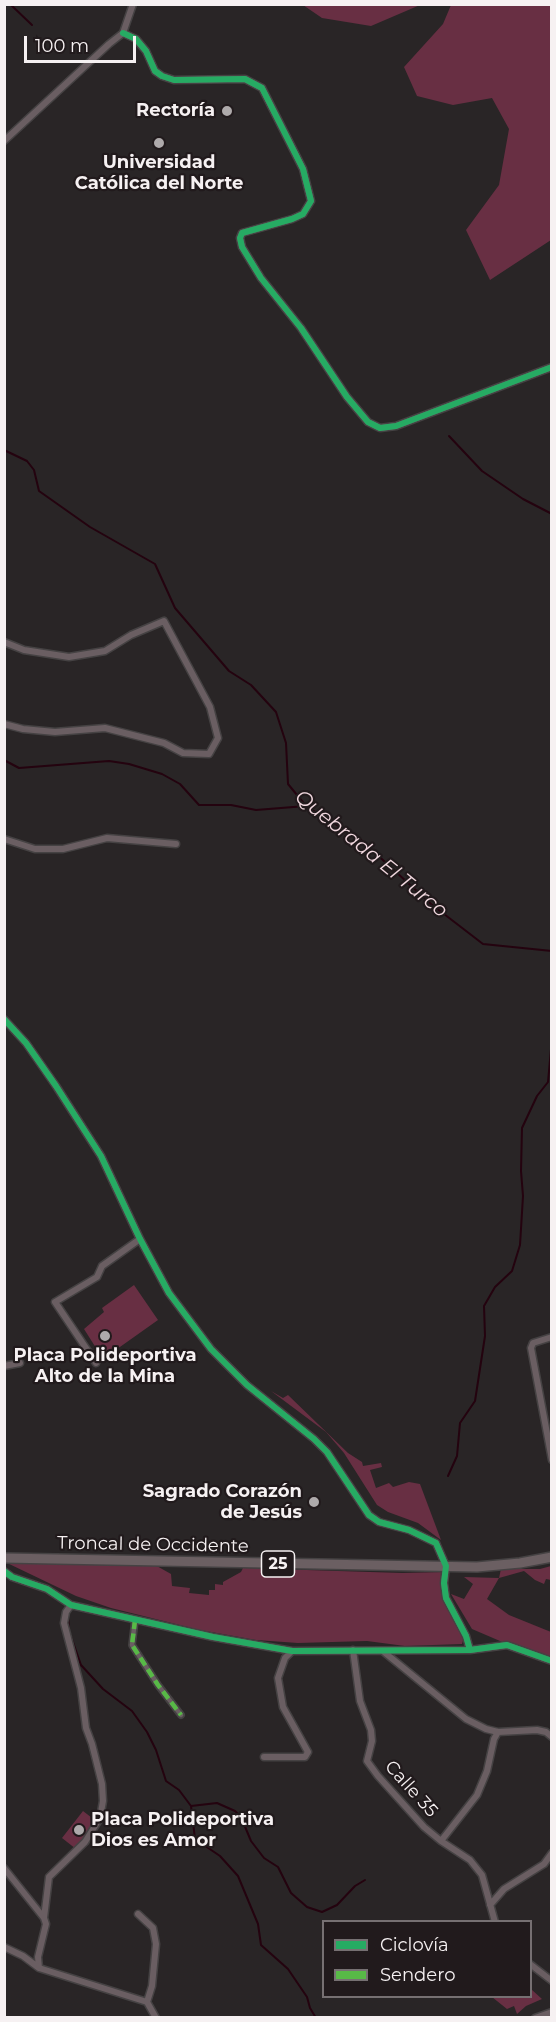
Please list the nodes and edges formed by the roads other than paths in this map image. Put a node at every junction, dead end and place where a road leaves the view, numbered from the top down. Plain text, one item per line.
1 (133, 4) edge
2 (123, 33) junction
3 (4, 141) edge
4 (552, 367) edge
5 (4, 642) edge
6 (4, 724) edge
7 (4, 839) edge
8 (176, 844) dead end
9 (4, 1019) edge
10 (140, 1239) junction
11 (552, 1337) edge
12 (20, 1363) dead end
13 (96, 1363) dead end
14 (4, 1366) edge
15 (552, 1460) edge
16 (552, 1557) edge
17 (4, 1558) edge
18 (446, 1566) junction
19 (4, 1571) edge
20 (70, 1605) junction
21 (135, 1620) junction
22 (353, 1650) junction
23 (470, 1650) junction
24 (292, 1651) junction
25 (383, 1652) junction
26 (552, 1661) edge
27 (181, 1714) dead end
28 (498, 1732) junction
29 (551, 1737) edge
30 (264, 1757) dead end
31 (441, 1841) junction
32 (552, 1853) edge
33 (4, 1868) edge
34 (490, 1905) junction
35 (138, 1914) dead end
36 (44, 1918) junction
37 (494, 1920) edge
38 (4, 1947) edge
39 (532, 1965) edge
40 (39, 1968) junction
41 (552, 1981) edge
42 (147, 2002) junction
43 (552, 2012) edge
44 (156, 2018) edge
45 (535, 2018) edge

1 - 2 street
2 - 3 street
2 - 4 street
5 - 6 street
7 - 8 street
9 - 10 street
10 - 13 street
10 - 18 street
11 - 15 street
12 - 14 street
16 - 18 main road, Troncal de Occidente / 25
17 - 18 main road, Troncal de Occidente / 25
18 - 23 street
19 - 20 street
20 - 21 street
20 - 36 street
21 - 24 street
21 - 27 street
22 - 24 street
22 - 25 street
22 - 31 street, Calle 35
23 - 25 street
23 - 26 street
24 - 30 street
25 - 28 street
28 - 29 street
28 - 31 street
31 - 34 street, Calle 35
32 - 34 street
33 - 36 street
34 - 37 street, Calle 35
35 - 42 street
36 - 40 street
38 - 40 street
39 - 41 street
40 - 42 street
42 - 44 street
43 - 45 street

